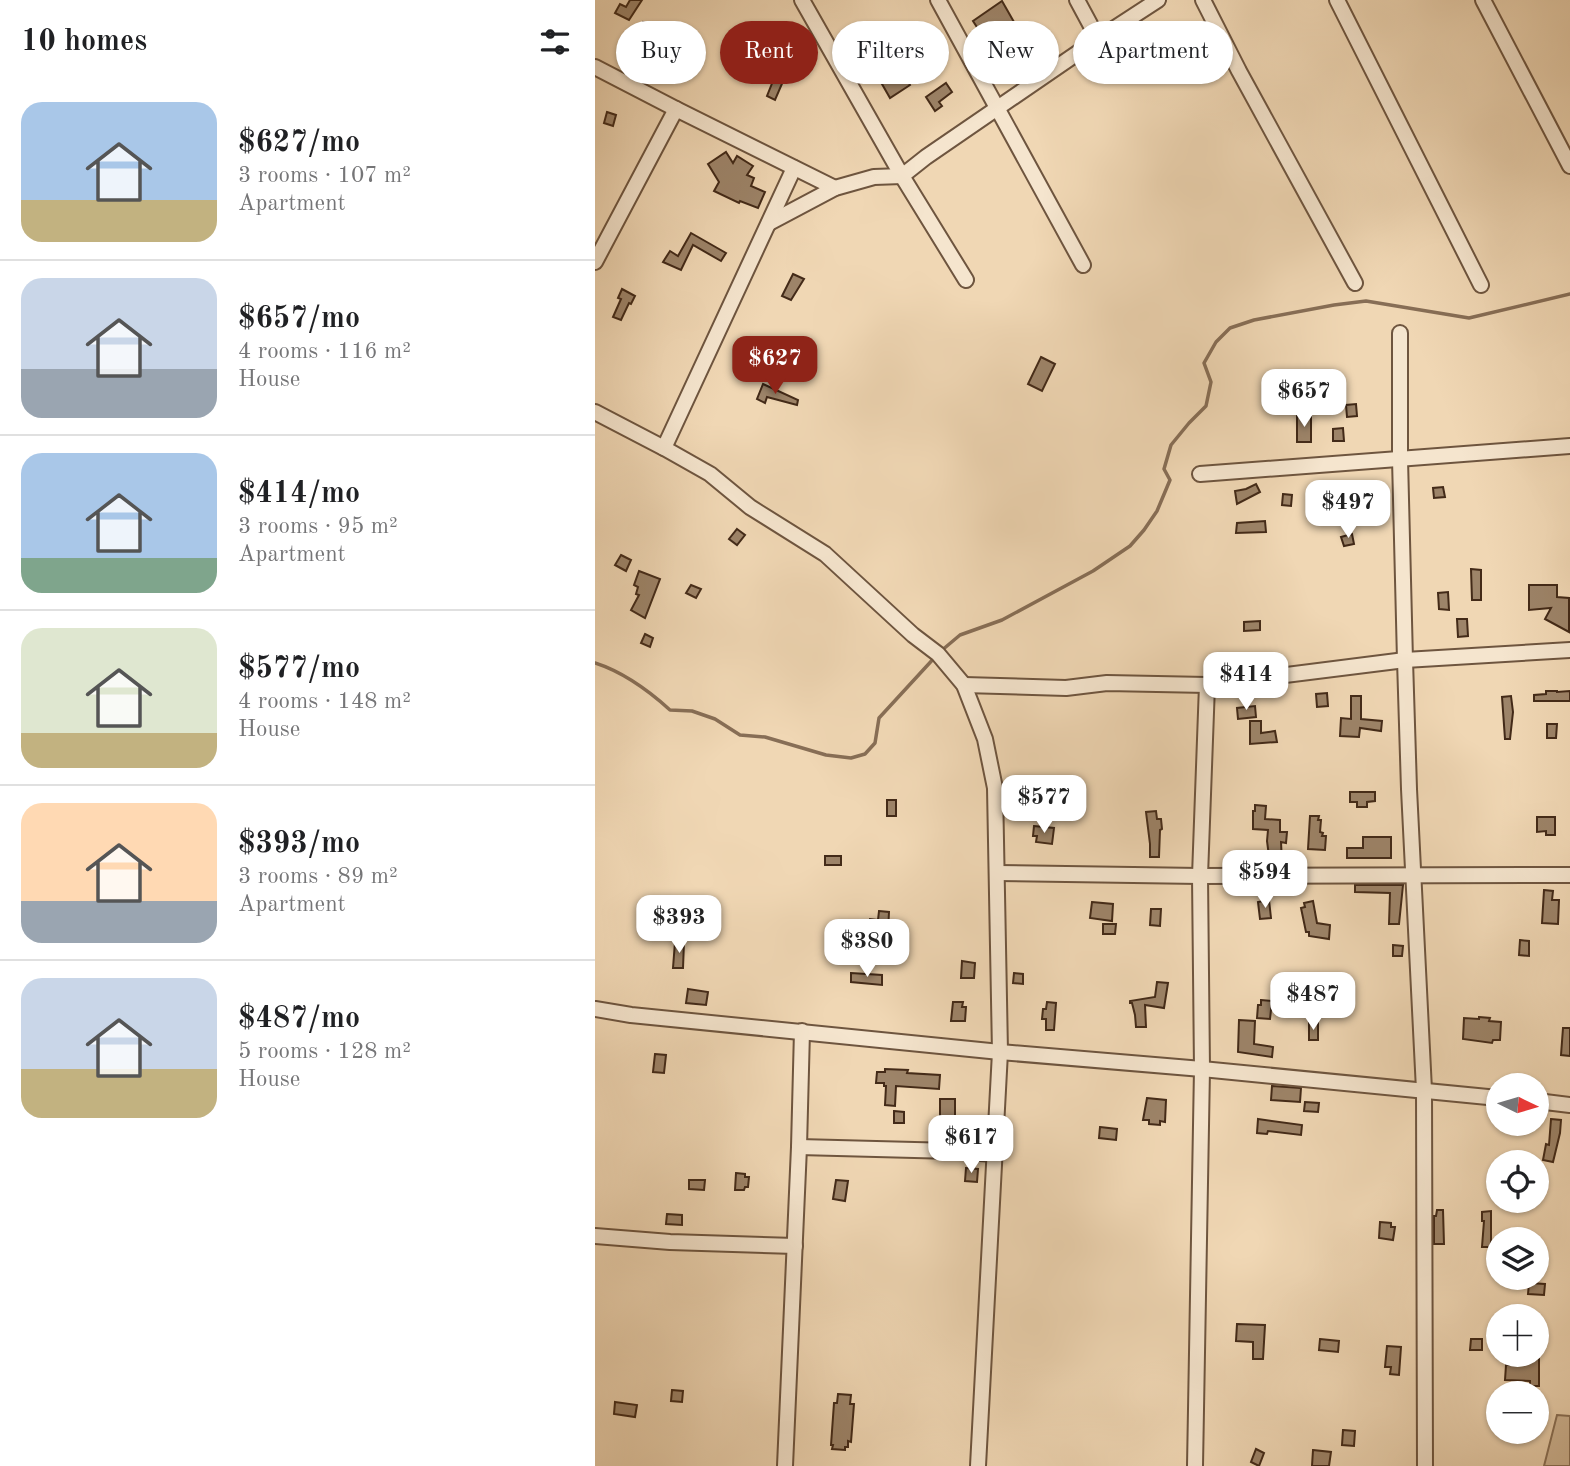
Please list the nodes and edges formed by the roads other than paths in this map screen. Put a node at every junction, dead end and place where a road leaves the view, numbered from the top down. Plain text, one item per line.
1 (802, 0) edge
2 (938, 0) edge
3 (1077, 0) edge
4 (1158, 0) edge
5 (1203, 0) edge
6 (1337, 0) edge
7 (1483, 0) edge
8 (1088, 21) edge
9 (1126, 21) edge
10 (1073, 56) edge
11 (595, 67) edge
12 (998, 108) junction
13 (676, 109) junction
14 (1570, 166) edge
15 (795, 168) junction
16 (902, 176) junction
17 (835, 188) junction
18 (769, 223) junction
19 (595, 262) edge
20 (1083, 265) dead end
21 (967, 280) dead end
22 (1355, 283) dead end
23 (1481, 285) dead end
24 (1400, 333) dead end
25 (595, 412) edge
26 (1570, 446) edge
27 (664, 448) junction
28 (1400, 459) junction
29 (1200, 474) dead end
30 (1570, 650) edge
31 (1405, 660) junction
32 (964, 685) junction
33 (1207, 685) junction
34 (997, 873) junction
35 (1414, 875) junction
36 (1200, 876) junction
37 (1570, 876) edge
38 (595, 1009) edge
39 (803, 1031) junction
40 (1000, 1052) junction
41 (1202, 1069) junction
42 (1424, 1090) junction
43 (1486, 1097) edge
44 (1549, 1102) edge
45 (1570, 1105) edge
46 (799, 1147) junction
47 (995, 1154) junction
48 (595, 1236) edge
49 (795, 1246) junction
50 (785, 1466) edge
51 (978, 1466) edge
52 (1195, 1466) edge
53 (1425, 1466) edge

1 - 16 street
2 - 12 street
3 - 8 street
4 - 9 street
5 - 22 street
6 - 23 street
7 - 14 street
10 - 12 street
11 - 13 street
12 - 16 street
12 - 20 street
13 - 15 street
13 - 19 street
15 - 17 street
15 - 18 street
16 - 17 street
16 - 21 street
17 - 18 street
18 - 27 street
24 - 28 street
25 - 27 street
26 - 28 street
27 - 32 street
28 - 29 street
28 - 31 street
30 - 31 street
31 - 33 street
31 - 35 street
32 - 33 street
32 - 34 street
33 - 36 street
34 - 36 street
34 - 40 street
35 - 36 street
35 - 37 street
35 - 42 street
36 - 41 street
38 - 39 street
39 - 40 street
39 - 46 street
40 - 41 street
40 - 47 street
41 - 42 street
41 - 52 street
42 - 43 street
42 - 53 street
44 - 45 street
46 - 47 street
46 - 49 street
47 - 51 street
48 - 49 street
49 - 50 street

